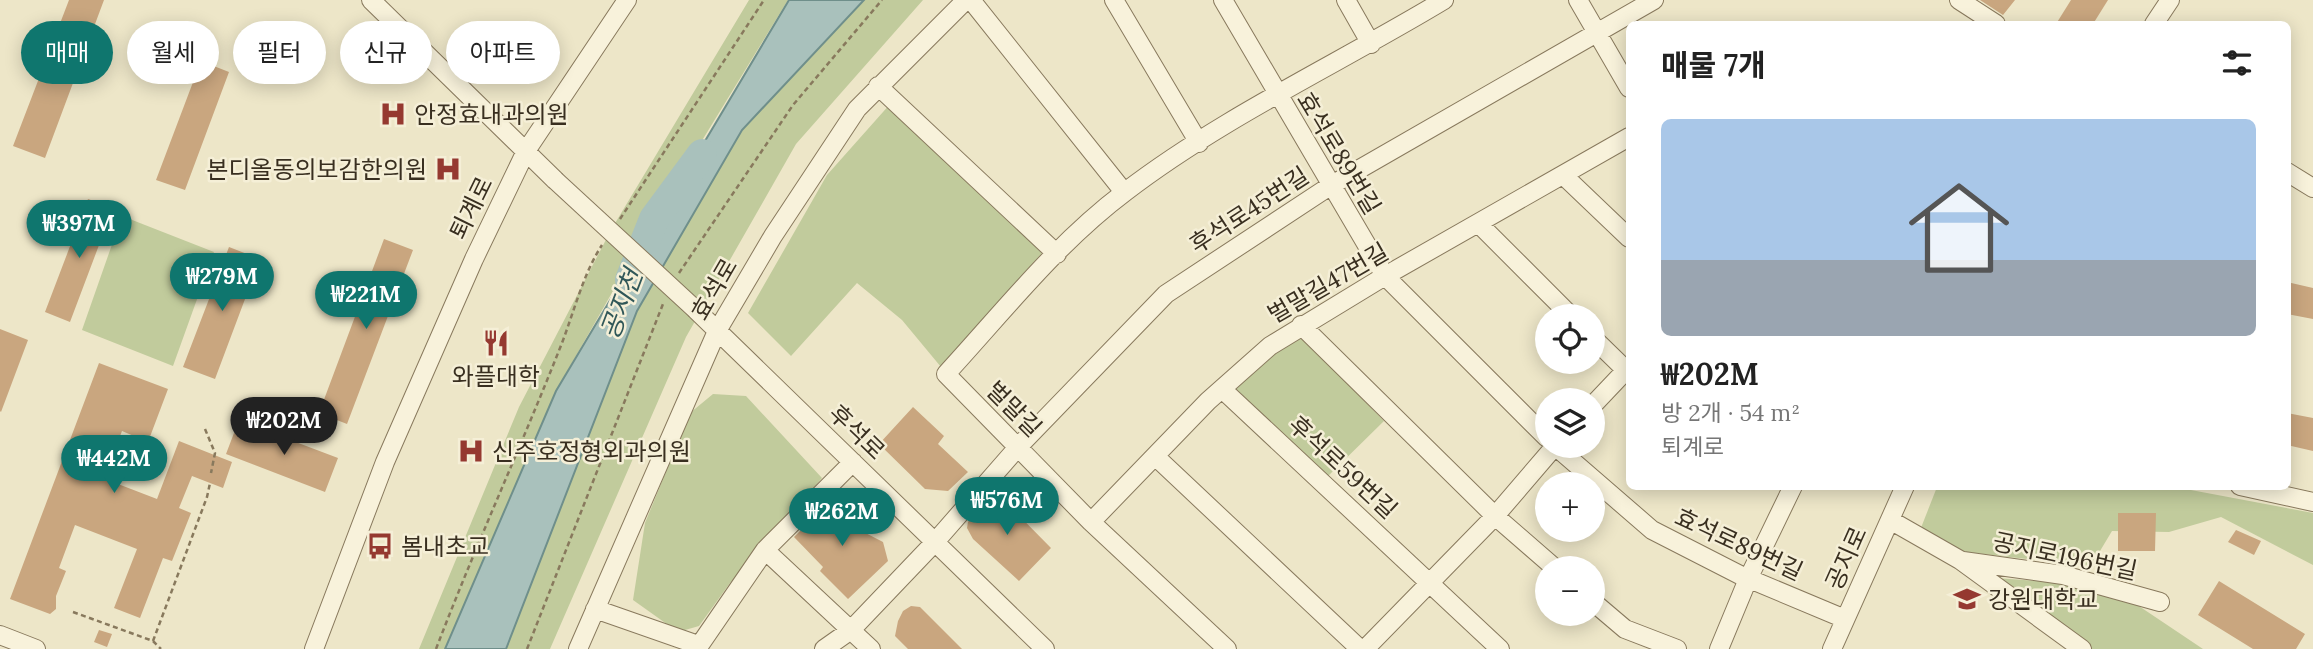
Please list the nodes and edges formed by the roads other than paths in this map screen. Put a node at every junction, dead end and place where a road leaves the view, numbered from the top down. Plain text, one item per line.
1 (370, 0) edge
2 (627, 0) edge
3 (966, 0) edge
4 (971, 0) edge
5 (1114, 0) edge
6 (1223, 0) edge
7 (1346, 0) edge
8 (1444, 0) edge
9 (1578, 0) edge
10 (1654, 0) edge
11 (1959, 0) edge
12 (2170, 0) edge
13 (1991, 21) edge
14 (2156, 21) edge
15 (1596, 31) junction
16 (1371, 44) junction
17 (1626, 83) edge
18 (878, 86) junction
19 (1277, 96) junction
20 (1626, 139) edge
21 (1199, 143) junction
22 (526, 151) junction
23 (1563, 174) junction
24 (2291, 174) edge
25 (1330, 186) junction
26 (2313, 188) edge
27 (1124, 192) junction
28 (1478, 223) junction
29 (1626, 235) edge
30 (1057, 254) junction
31 (1385, 276) junction
32 (1559, 304) edge
33 (1301, 325) junction
34 (717, 331) junction
35 (1605, 349) edge
36 (1626, 368) edge
37 (1626, 372) edge
38 (1222, 389) junction
39 (1605, 393) edge
40 (1535, 426) edge
41 (1018, 447) junction
42 (1156, 457) junction
43 (1545, 458) edge
44 (1569, 458) edge
45 (853, 462) junction
46 (1788, 490) edge
47 (1903, 490) edge
48 (2258, 490) edge
49 (2313, 502) edge
50 (1495, 516) junction
51 (1890, 520) junction
52 (1091, 522) junction
53 (935, 542) junction
54 (765, 550) junction
55 (1541, 556) edge
56 (1960, 560) junction
57 (1748, 579) junction
58 (1431, 582) junction
59 (2160, 602) dead end
60 (595, 609) junction
61 (1605, 612) edge
62 (1845, 619) junction
63 (851, 629) junction
64 (0, 635) edge
65 (697, 647) edge
66 (36, 649) edge
67 (314, 649) edge
68 (578, 649) edge
69 (824, 649) edge
70 (871, 649) edge
71 (1045, 649) edge
72 (1227, 649) edge
73 (1362, 649) edge
74 (1500, 649) edge
75 (1676, 649) edge
76 (1719, 649) edge
77 (1832, 649) edge
78 (2082, 649) edge

1 - 22 street
2 - 22 street, 퇴계로
3 - 18 street, 효석로
4 - 27 street
5 - 21 street
6 - 19 street, 효석로89번길
7 - 16 street
8 - 16 street, 벌말길
9 - 15 street
10 - 15 street, 후석로45번길
11 - 13 street
12 - 14 street
15 - 17 street
15 - 25 street, 후석로45번길
16 - 19 street, 벌말길
18 - 30 street
18 - 34 street, 효석로
19 - 21 street, 벌말길
19 - 25 street, 효석로89번길
20 - 23 street, 벌말길47번길
21 - 27 street, 벌말길
22 - 34 street, 후석로, bridge
22 - 67 street, 퇴계로
23 - 28 street, 벌말길47번길
23 - 29 street
24 - 26 street
25 - 31 street, 효석로89번길
25 - 41 street, 후석로45번길
27 - 30 street, 벌말길
28 - 31 street, 벌말길47번길
28 - 32 street
30 - 41 street, 벌말길
31 - 33 street, 벌말길47번길
31 - 40 street, 효석로89번길
33 - 38 street, 벌말길47번길
33 - 50 street
34 - 45 street, 후석로
34 - 60 street, 효석로
35 - 36 street
37 - 39 street
38 - 42 street, 벌말길47번길
38 - 58 street, 후석로59번길
41 - 52 street, 벌말길
41 - 53 street, 후석로45번길
42 - 52 street, 벌말길47번길
42 - 73 street
43 - 50 street
44 - 57 street, 효석로89번길
45 - 53 street, 후석로
45 - 54 street
46 - 57 street
47 - 51 street, 공지로
48 - 49 street
50 - 55 street
50 - 58 street
51 - 56 street, 공지로196번길
51 - 62 street, 공지로
52 - 72 street, 벌말길
53 - 63 street, 후석로45번길
53 - 71 street, 후석로
54 - 63 street
54 - 65 street
56 - 59 street, 공지로196번길
56 - 78 street, 공지로196번길
57 - 62 street, 효석로89번길
57 - 76 street
58 - 73 street
58 - 74 street, 후석로59번길
60 - 65 street
60 - 68 street, 효석로
61 - 75 street
62 - 77 street, 공지로
63 - 69 street, 후석로45번길
63 - 70 street
64 - 66 street

